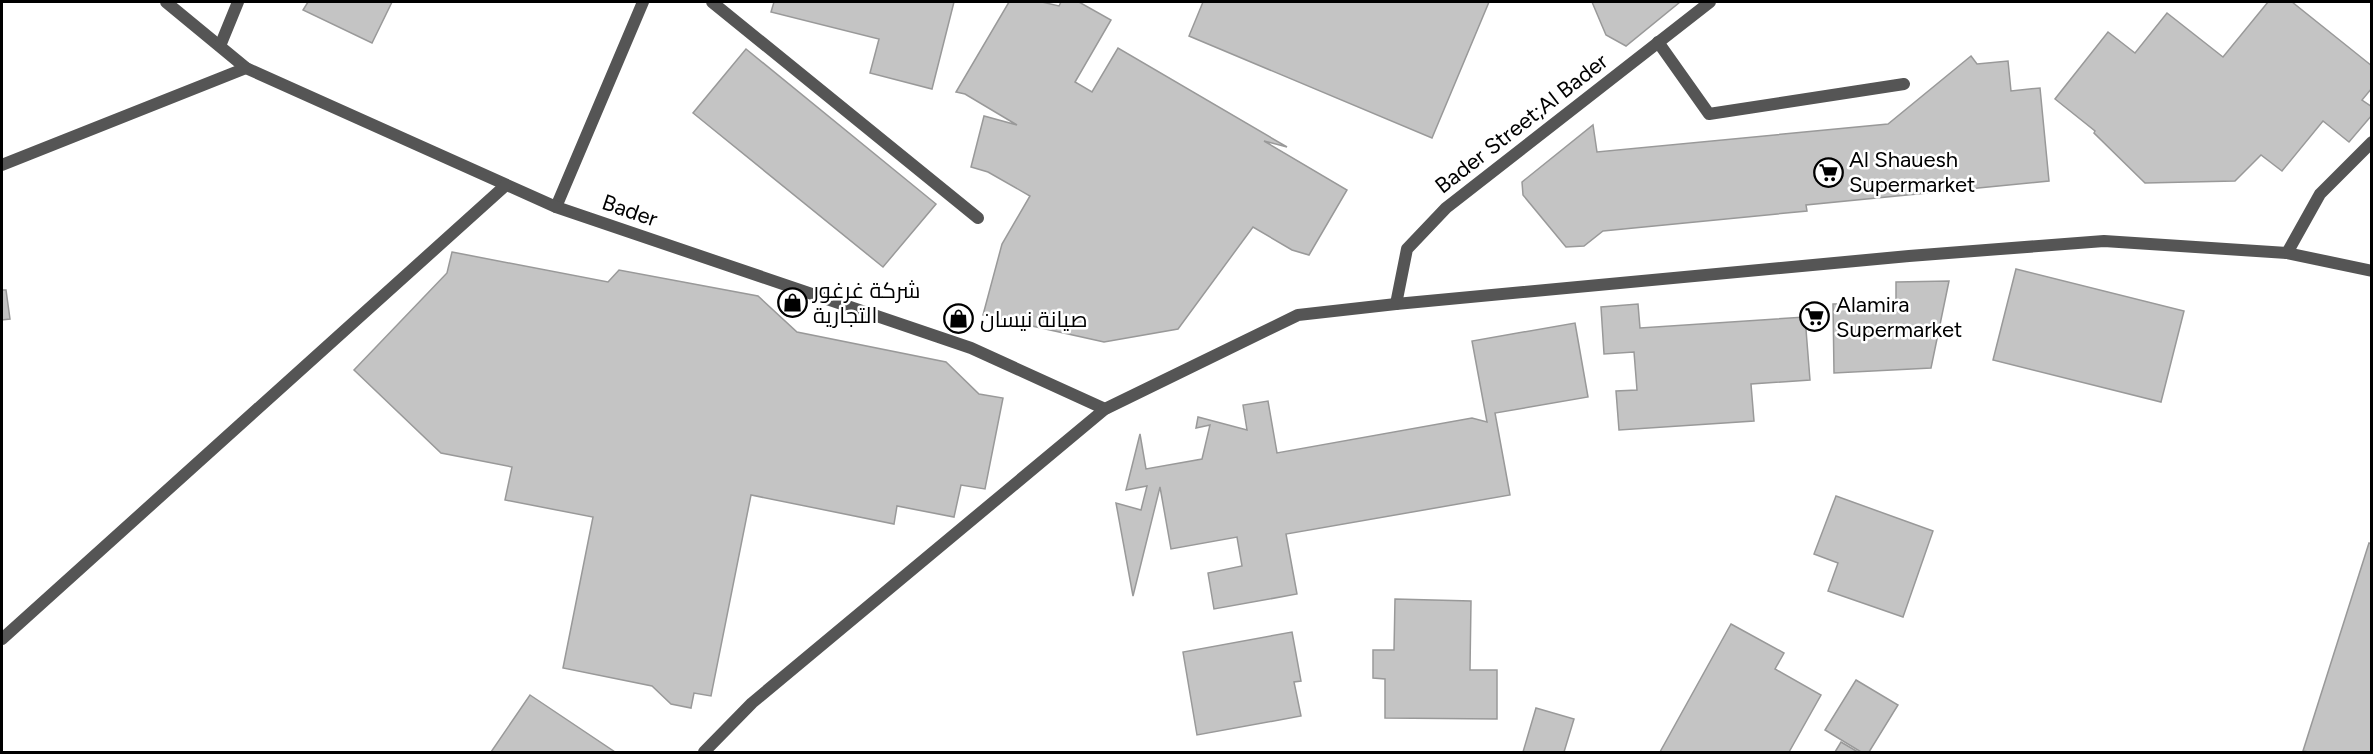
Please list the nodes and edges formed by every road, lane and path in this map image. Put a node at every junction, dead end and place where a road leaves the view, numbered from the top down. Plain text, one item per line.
1 (166, 2) edge
2 (238, 2) edge
3 (643, 2) edge
4 (712, 2) edge
5 (1710, 2) edge
6 (1658, 42) junction
7 (220, 45) junction
8 (246, 68) junction
9 (1904, 84) dead end
10 (2372, 142) edge
11 (2, 165) edge
12 (506, 185) junction
13 (556, 207) junction
14 (978, 218) dead end
15 (2287, 253) junction
16 (2372, 271) edge
17 (1396, 304) junction
18 (1105, 409) junction
19 (2, 639) edge
20 (704, 753) edge

1 - 7 street, Bader
2 - 7 street
3 - 13 street
4 - 14 street
5 - 6 street, Bader Street;Al Bader
6 - 9 street
6 - 17 street, Bader Street;Al Bader
7 - 8 street, Bader
8 - 11 street
8 - 12 street, Bader
10 - 15 street
12 - 13 street, Bader
12 - 19 street
13 - 18 street, Bader
15 - 16 street
15 - 17 street
17 - 18 street
18 - 20 street

